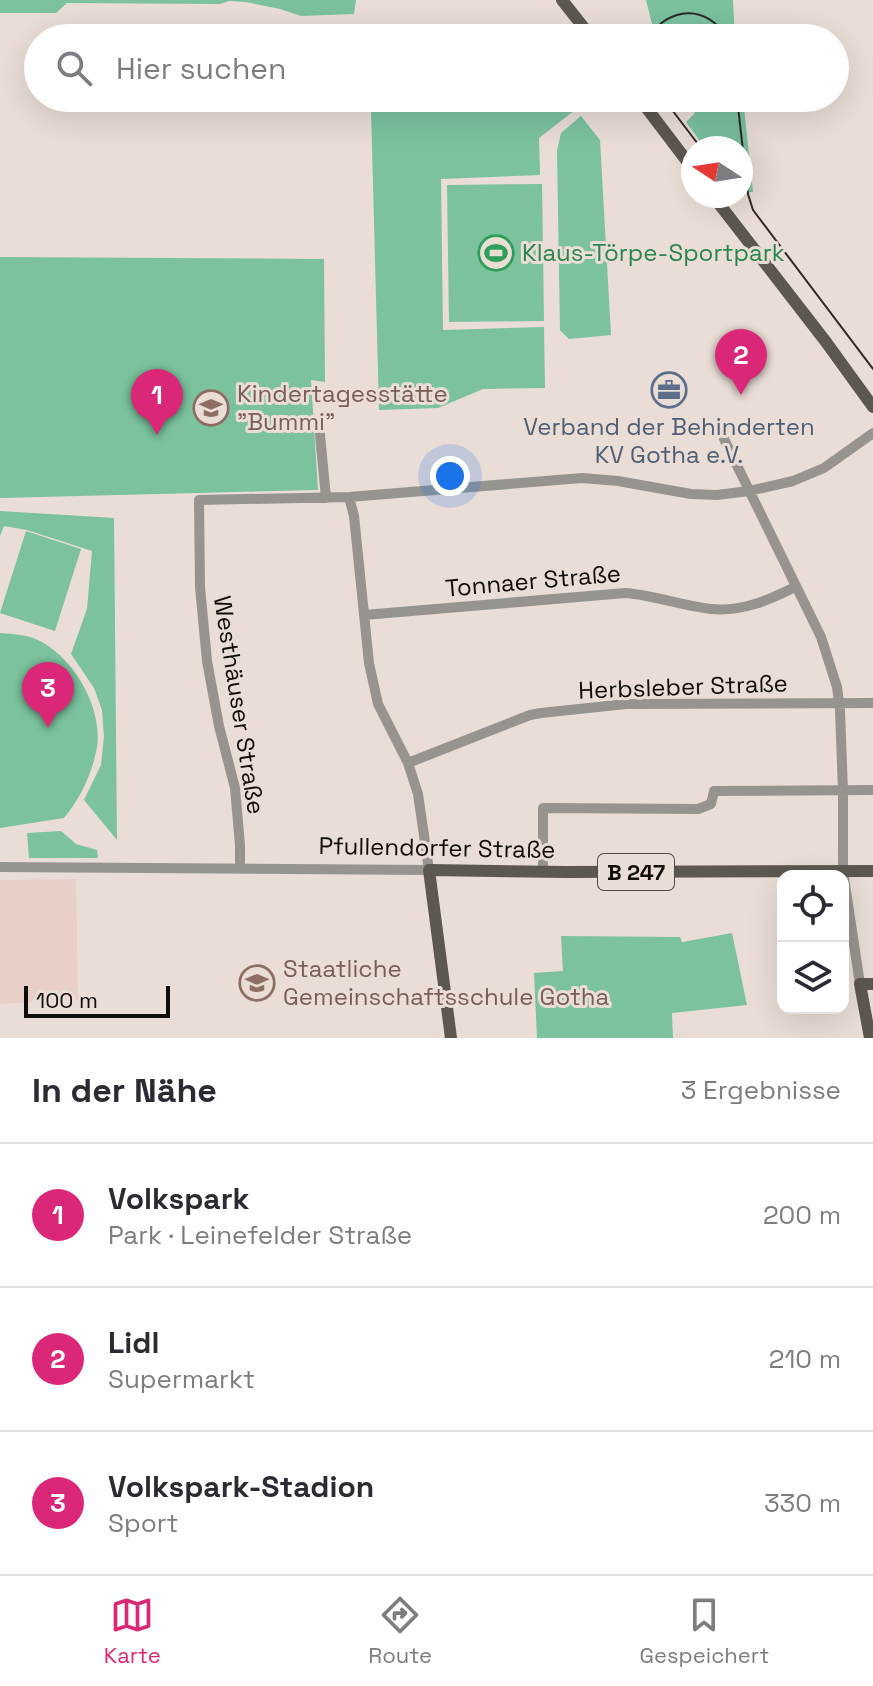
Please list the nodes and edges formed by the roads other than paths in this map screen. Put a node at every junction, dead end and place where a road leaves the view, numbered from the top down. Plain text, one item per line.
1 (562, 0) edge
2 (581, 24) edge
3 (650, 112) edge
4 (681, 153) edge
5 (722, 208) edge
6 (873, 407) edge
7 (319, 424) dead end
8 (873, 433) edge
9 (724, 439) dead end
10 (749, 491) junction
11 (349, 497) junction
12 (326, 498) junction
13 (795, 587) junction
14 (364, 615) junction
15 (839, 703) junction
16 (873, 703) edge
17 (408, 763) junction
18 (873, 790) edge
19 (843, 791) junction
20 (0, 867) edge
21 (240, 868) junction
22 (429, 870) junction
23 (843, 870) edge
24 (777, 871) edge
25 (849, 871) edge
26 (873, 871) edge
27 (543, 872) junction
28 (849, 899) edge
29 (867, 984) edge
30 (451, 1038) edge
31 (870, 1038) edge

1 - 2 main road
3 - 4 main road
5 - 6 main road
7 - 12 street
8 - 10 street
9 - 10 street
10 - 11 street
10 - 13 street
11 - 12 street
11 - 14 street
12 - 21 street, Westhäuser Straße
13 - 14 street, Tonnaer Straße
13 - 15 street
14 - 17 street
15 - 16 street, Herbsleber Straße
15 - 17 street, Herbsleber Straße
15 - 19 street
17 - 22 street
18 - 19 street
19 - 23 street
19 - 27 street
20 - 21 street, Pfullendorfer Straße
21 - 22 street, Pfullendorfer Straße
22 - 27 main road, Pfullendorfer Straße / B 247
22 - 30 main road
24 - 27 main road, Pfullendorfer Straße / B 247
25 - 26 main road, Pfullendorfer Straße / B 247
28 - 29 street
29 - 31 main road

